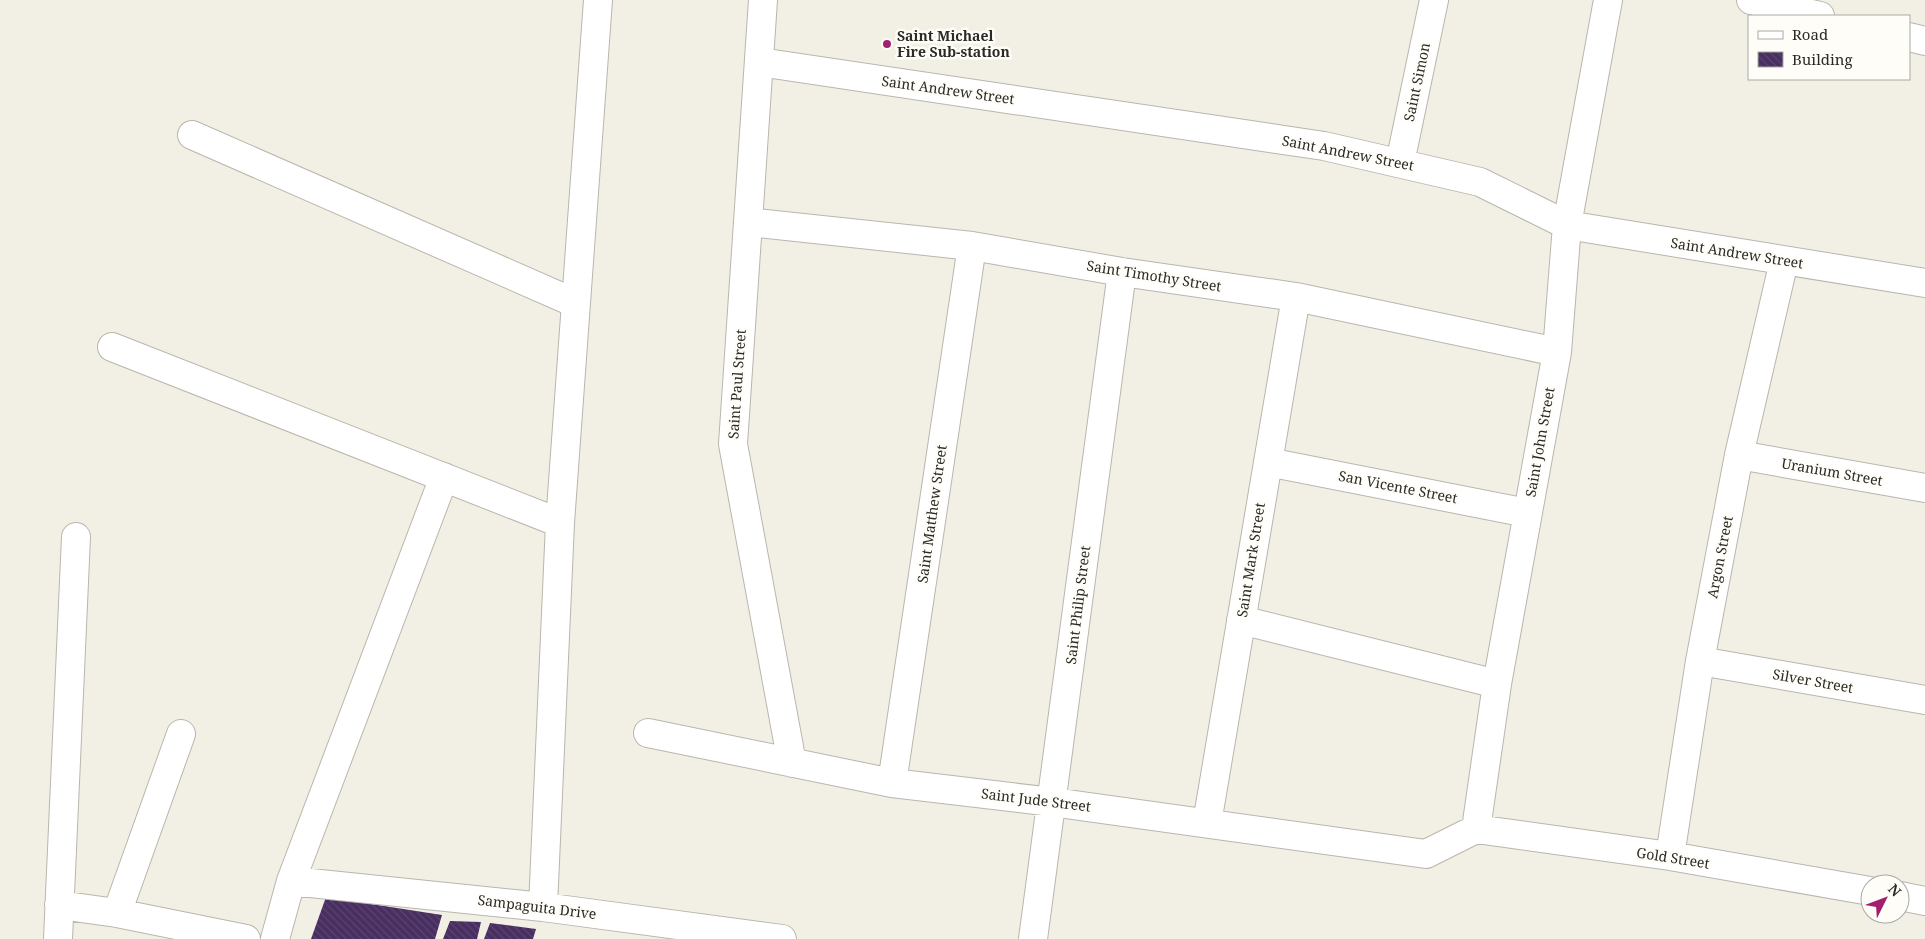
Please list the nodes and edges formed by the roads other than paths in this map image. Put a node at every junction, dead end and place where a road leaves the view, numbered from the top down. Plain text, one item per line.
1 (598, 0) edge
2 (763, 0) edge
3 (1434, 0) edge
4 (1608, 0) edge
5 (1751, 0) edge
6 (1816, 15) edge
7 (1910, 37) edge
8 (1925, 41) edge
9 (759, 62) junction
10 (192, 135) dead end
11 (1400, 163) junction
12 (748, 222) junction
13 (1567, 226) junction
14 (972, 246) junction
15 (1784, 261) junction
16 (1122, 272) junction
17 (1925, 283) edge
18 (1296, 297) junction
19 (576, 303) junction
20 (112, 347) dead end
21 (1557, 352) junction
22 (1738, 455) junction
23 (1268, 462) junction
24 (444, 477) junction
25 (1925, 488) edge
26 (1527, 513) junction
27 (560, 523) junction
28 (76, 537) dead end
29 (1241, 620) junction
30 (1700, 661) junction
31 (1497, 684) junction
32 (1925, 700) edge
33 (648, 733) dead end
34 (181, 734) dead end
35 (792, 763) junction
36 (892, 783) junction
37 (1052, 802) junction
38 (1207, 823) junction
39 (1476, 829) junction
40 (1670, 856) junction
41 (291, 880) junction
42 (1860, 889) edge
43 (1910, 898) edge
44 (1925, 901) edge
45 (59, 905) junction
46 (543, 907) junction
47 (117, 913) junction
48 (58, 939) edge
49 (246, 939) edge
50 (275, 939) edge
51 (782, 939) edge
52 (1033, 939) edge

1 - 19 street
2 - 9 street, Saint Paul Street
3 - 11 street, Saint Simon
4 - 13 street, Saint John Street
5 - 6 street
7 - 8 street
9 - 11 street, Saint Andrew Street
9 - 12 street, Saint Paul Street
10 - 19 street
11 - 13 street, Saint Andrew Street
12 - 14 street, Saint Timothy Street
12 - 35 street, Saint Paul Street
13 - 15 street, Saint Andrew Street
13 - 21 street, Saint John Street
14 - 16 street, Saint Timothy Street
14 - 36 street, Saint Matthew Street
15 - 17 street, Saint Andrew Street
15 - 22 street, Argon Street
16 - 18 street, Saint Timothy Street
16 - 37 street, Saint Philip Street
18 - 21 street, Saint Timothy Street
18 - 23 street, Saint Mark Street
19 - 27 street
20 - 24 street
21 - 26 street, Saint John Street
22 - 25 street, Uranium Street
22 - 30 street, Argon Street
23 - 26 street, San Vicente Street
23 - 29 street, Saint Mark Street
24 - 27 street
24 - 41 street
26 - 31 street, Saint John Street
27 - 46 street
28 - 45 street
29 - 31 street
29 - 38 street, Saint Mark Street
30 - 32 street, Silver Street
30 - 40 street, Argon Street
31 - 39 street, Saint John Street
33 - 35 street, Saint Jude Street
34 - 47 street
35 - 36 street, Saint Jude Street
36 - 37 street, Saint Jude Street
37 - 38 street, Saint Jude Street
37 - 52 street, Saint Philip Street
38 - 39 street, Saint Jude Street
39 - 40 street, Gold Street
40 - 42 street, Gold Street
41 - 46 street, Sampaguita Drive
41 - 50 street
43 - 44 street
45 - 47 street
45 - 48 street
46 - 51 street, Sampaguita Drive
47 - 49 street

